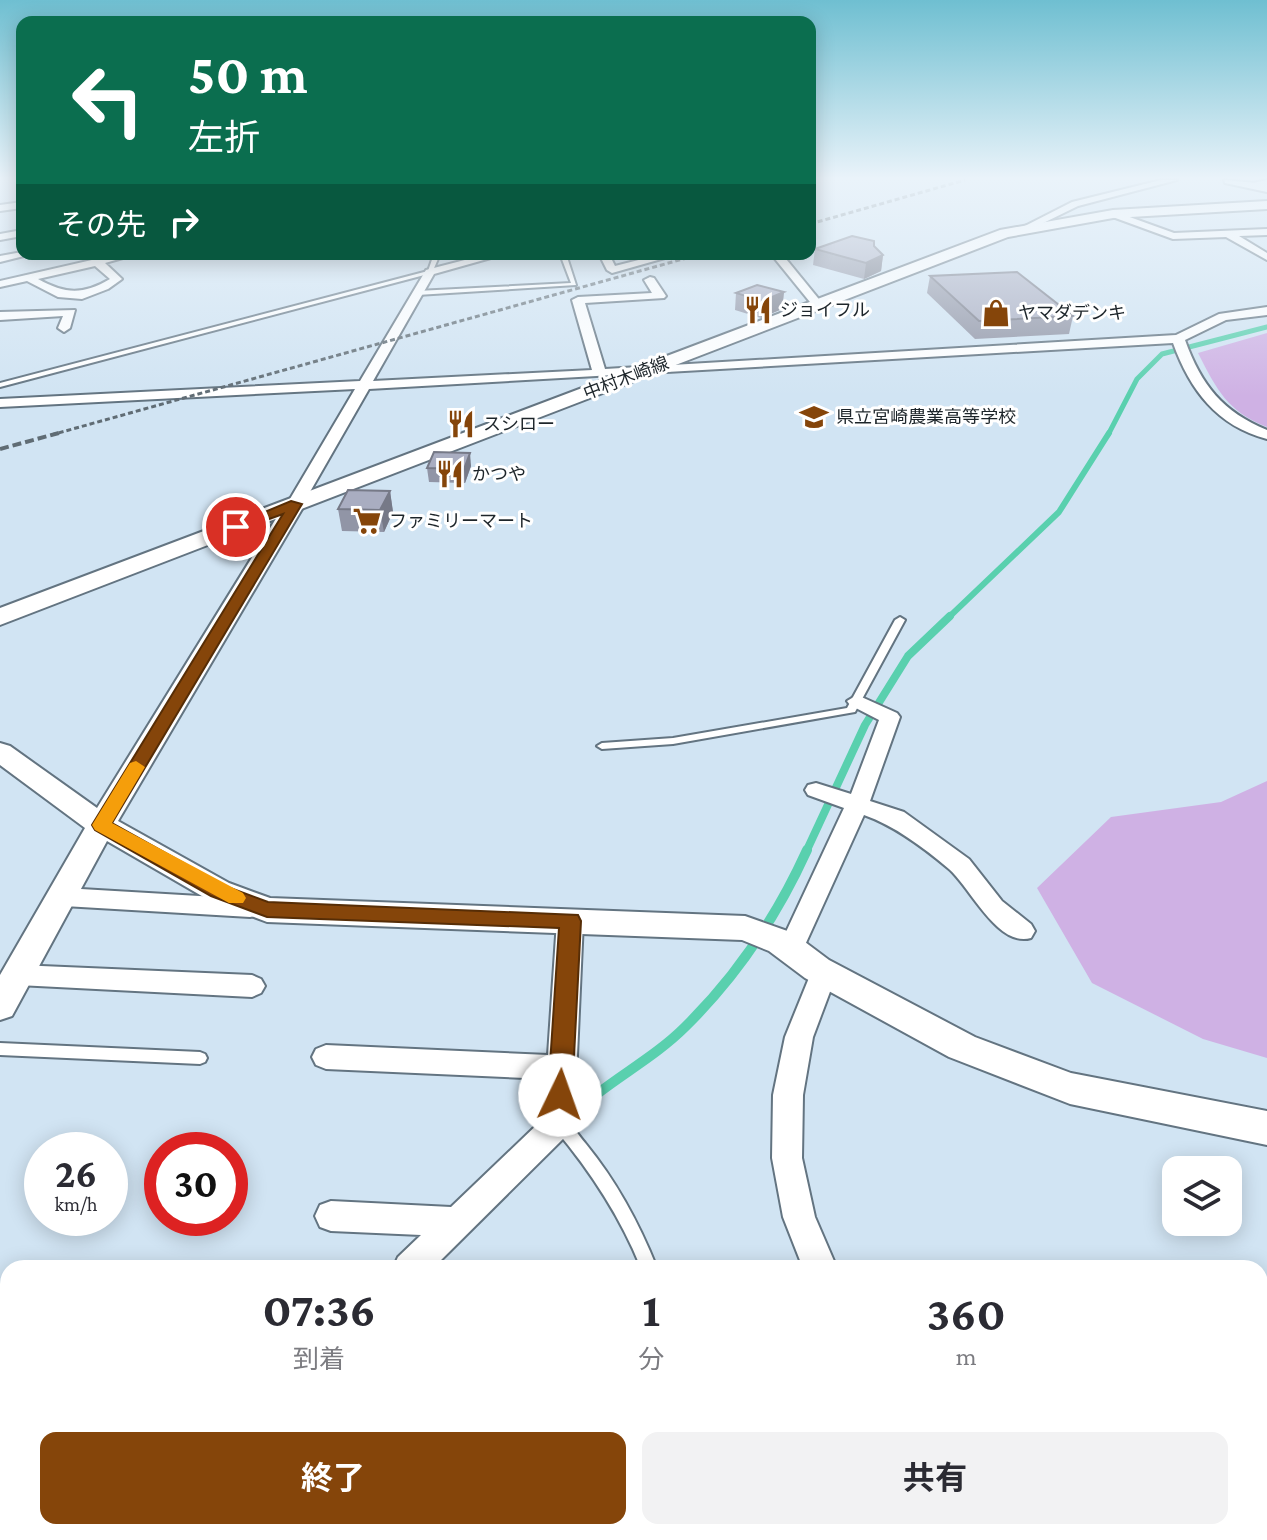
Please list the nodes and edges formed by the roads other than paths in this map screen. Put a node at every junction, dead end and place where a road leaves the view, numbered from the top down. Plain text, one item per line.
1 (962, 252) edge
2 (109, 260) edge
3 (435, 260) edge
4 (477, 260) edge
5 (565, 260) edge
6 (607, 260) edge
7 (651, 260) edge
8 (781, 260) edge
9 (98, 263) junction
10 (430, 272) junction
11 (29, 278) junction
12 (650, 280) dead end
13 (0, 284) edge
14 (417, 293) junction
15 (818, 305) junction
16 (1267, 311) edge
17 (0, 316) edge
18 (64, 328) dead end
19 (1178, 339) junction
20 (644, 371) junction
21 (600, 374) junction
22 (366, 384) junction
23 (0, 385) edge
24 (0, 403) edge
25 (1267, 435) edge
26 (295, 504) junction
27 (0, 617) edge
28 (900, 620) dead end
29 (857, 701) junction
30 (602, 746) dead end
31 (0, 752) edge
32 (816, 790) dead end
33 (850, 800) junction
34 (101, 825) junction
35 (64, 897) junction
36 (267, 910) junction
37 (570, 921) junction
38 (1022, 931) dead end
39 (786, 946) junction
40 (824, 973) junction
41 (18, 975) junction
42 (252, 986) dead end
43 (0, 1006) edge
44 (0, 1049) edge
45 (326, 1057) dead end
46 (200, 1058) dead end
47 (562, 1068) junction
48 (559, 1123) junction
49 (1267, 1128) edge
50 (331, 1216) dead end
51 (458, 1222) junction
52 (418, 1260) edge
53 (646, 1260) edge
54 (817, 1260) edge

1 - 15 main road, 中村木崎線
2 - 9 street
3 - 10 lane
4 - 10 street
5 - 14 lane
6 - 7 street
8 - 15 street
9 - 11 street
9 - 11 street
10 - 14 street
10 - 23 lane
11 - 13 street
12 - 21 street
14 - 22 street
15 - 20 main road, 中村木崎線
16 - 19 street
17 - 18 street
19 - 20 street
19 - 25 street
20 - 21 street
20 - 26 main road, 中村木崎線
21 - 22 street
22 - 24 street
22 - 26 street
26 - 27 main road, 中村木崎線
26 - 34 street
28 - 29 lane
29 - 30 lane
29 - 33 street
31 - 34 street
32 - 33 street
33 - 38 street
33 - 39 street
34 - 35 street
34 - 36 street
35 - 36 street
35 - 41 street
36 - 37 street
37 - 39 street
37 - 47 street
39 - 40 street
40 - 49 street
40 - 54 street
41 - 42 street
41 - 43 street
44 - 46 lane
45 - 47 street
47 - 48 street
48 - 51 street
48 - 53 lane
50 - 51 street
51 - 52 street

